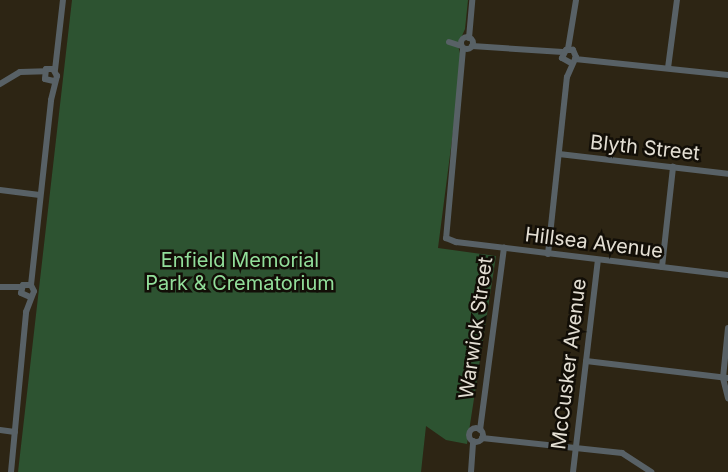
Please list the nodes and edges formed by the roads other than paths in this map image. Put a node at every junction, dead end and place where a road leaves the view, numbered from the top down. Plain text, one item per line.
1 (63, 0) edge
2 (472, 0) edge
3 (576, 0) edge
4 (677, 0) edge
5 (467, 43) junction
6 (569, 56) junction
7 (668, 68) junction
8 (49, 74) junction
9 (728, 75) edge
10 (0, 84) edge
11 (559, 154) junction
12 (673, 167) junction
13 (728, 174) edge
14 (0, 190) edge
15 (40, 195) junction
16 (504, 248) junction
17 (548, 254) junction
18 (598, 260) junction
19 (662, 267) junction
20 (728, 276) edge
21 (0, 287) edge
22 (26, 290) junction
23 (728, 328) edge
24 (586, 361) junction
25 (725, 378) edge
26 (728, 398) edge
27 (0, 430) edge
28 (15, 432) junction
29 (478, 436) junction
30 (576, 447) junction
31 (471, 469) edge
32 (11, 472) edge
33 (573, 472) edge
34 (651, 472) edge

1 - 8 street
2 - 5 street
3 - 6 street
4 - 7 street
5 - 6 street
5 - 16 street, Hillsea Avenue
6 - 7 street
6 - 11 street
7 - 9 street
8 - 10 street
8 - 15 street
11 - 12 street, Blyth Street
11 - 17 street
12 - 13 street, Blyth Street
12 - 19 street
14 - 15 street
15 - 22 street
16 - 17 street, Hillsea Avenue
16 - 29 street, Warwick Street
17 - 18 street, Hillsea Avenue
18 - 19 street, Hillsea Avenue
18 - 24 street, McCusker Avenue
19 - 20 street, Hillsea Avenue
21 - 22 street
22 - 28 street
23 - 25 street
24 - 25 street
24 - 30 street, McCusker Avenue
25 - 26 street
27 - 28 street
28 - 32 street
29 - 30 street
29 - 31 street, Warwick Street
30 - 33 street, McCusker Avenue
30 - 34 street

